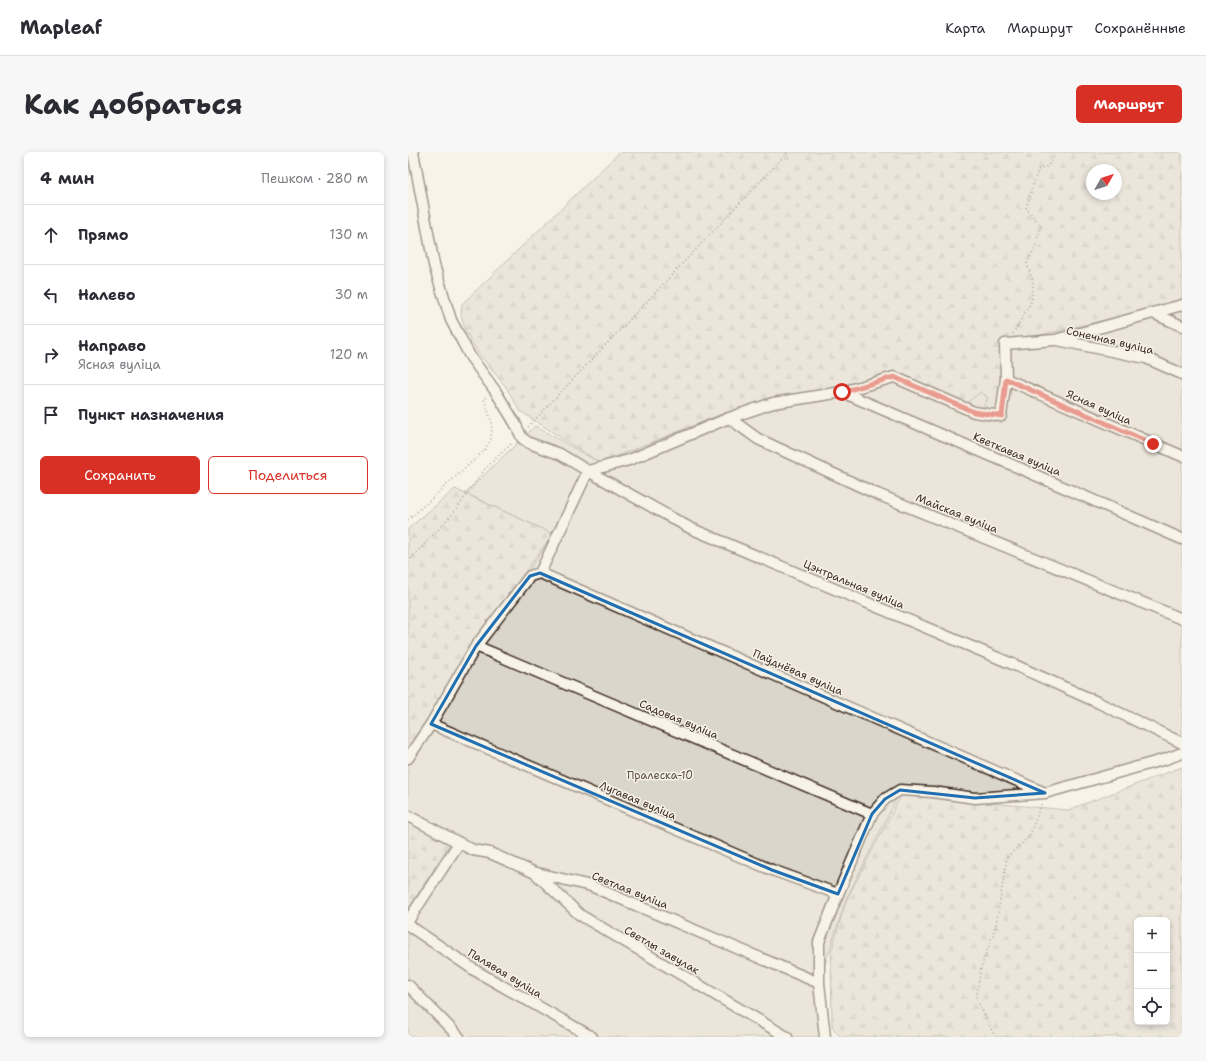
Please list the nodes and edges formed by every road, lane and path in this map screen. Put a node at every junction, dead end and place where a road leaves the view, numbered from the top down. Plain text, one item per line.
1 (413, 152) edge
2 (788, 152) edge
3 (1056, 152) edge
4 (1182, 305) edge
5 (1153, 313) junction
6 (1182, 326) edge
7 (1055, 340) junction
8 (1007, 344) junction
9 (1182, 374) edge
10 (1006, 379) junction
11 (496, 392) junction
12 (842, 392) junction
13 (729, 418) junction
14 (521, 437) junction
15 (1182, 456) edge
16 (588, 471) junction
17 (408, 520) edge
18 (1182, 540) edge
19 (408, 562) edge
20 (540, 573) junction
21 (1182, 619) edge
22 (476, 646) junction
23 (431, 724) junction
24 (1182, 743) edge
25 (1182, 753) edge
26 (408, 758) edge
27 (1045, 793) junction
28 (872, 814) junction
29 (408, 816) edge
30 (459, 843) junction
31 (533, 872) junction
32 (838, 894) junction
33 (408, 921) edge
34 (408, 925) edge
35 (819, 983) junction
36 (408, 985) edge
37 (459, 1037) edge
38 (592, 1037) edge
39 (787, 1037) edge
40 (825, 1037) edge
41 (995, 1037) edge

1 - 11 street
2 - 14 path
3 - 8 path
4 - 5 street
5 - 6 street
5 - 7 street
7 - 8 street
7 - 9 street, Сонечная вуліца
8 - 10 street
10 - 12 street
10 - 15 street, Ясная вуліца
11 - 14 street
11 - 17 path
12 - 13 street
12 - 18 street, Кветкавая вуліца
13 - 16 street
13 - 21 street, Майская вуліца
14 - 16 street, Цэнтральная вуліца
14 - 19 path
16 - 20 street
16 - 24 street, Цэнтральная вуліца
20 - 22 street
20 - 27 street, Паўднёвая вуліца
22 - 23 street
22 - 28 street, Садовая вуліца
23 - 26 street
23 - 32 street, Лугавая вуліца
25 - 27 street
27 - 28 street
27 - 41 path
28 - 32 street
29 - 30 street, Светлая вуліца
30 - 31 street, Светлая вуліца
30 - 33 street
31 - 35 street, Светлая вуліца
31 - 39 street, Светлы завулак
32 - 35 street
34 - 38 street, Палявая вуліца
35 - 40 street
36 - 37 street

